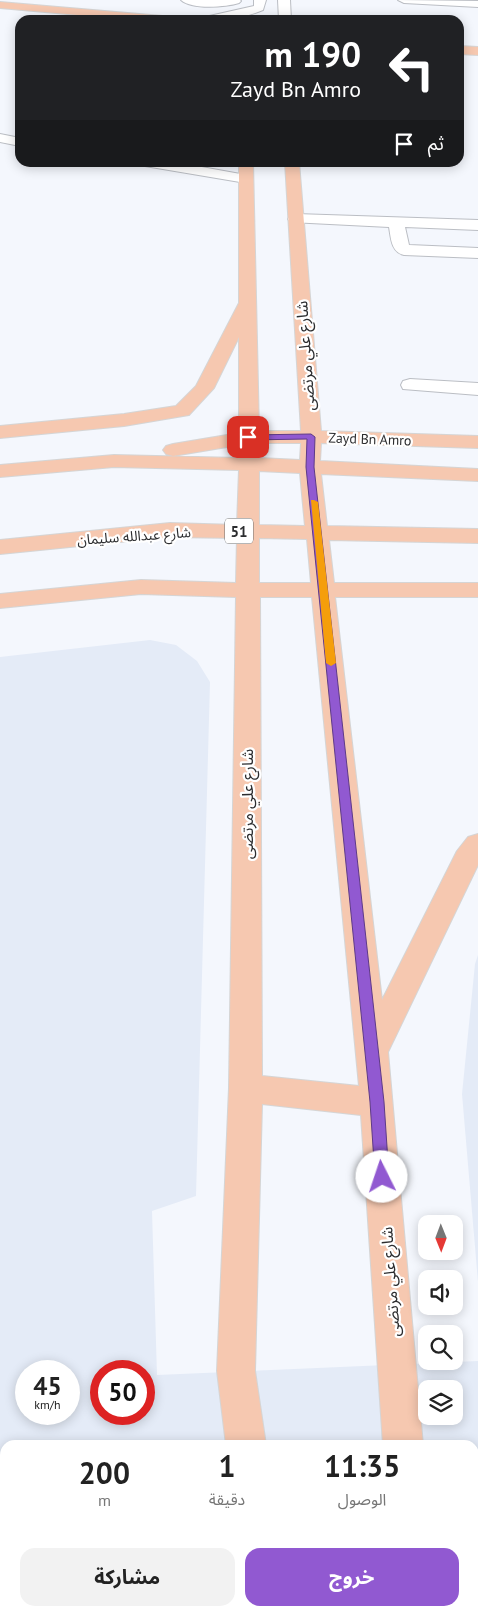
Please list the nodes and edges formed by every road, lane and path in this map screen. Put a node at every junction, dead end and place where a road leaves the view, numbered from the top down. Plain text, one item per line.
1 (187, 0) edge
2 (236, 0) edge
3 (260, 0) edge
4 (284, 0) edge
5 (404, 0) edge
6 (417, 0) edge
7 (0, 4) edge
8 (478, 4) edge
9 (0, 15) edge
10 (120, 15) edge
11 (232, 15) edge
12 (285, 15) edge
13 (15, 17) edge
14 (464, 39) edge
15 (478, 40) edge
16 (464, 50) edge
17 (478, 51) edge
18 (0, 138) edge
19 (15, 141) edge
20 (201, 167) edge
21 (292, 167) edge
22 (246, 171) edge
23 (296, 219) junction
24 (396, 222) junction
25 (478, 225) edge
26 (478, 254) edge
27 (247, 302) junction
28 (410, 385) dead end
29 (478, 388) edge
30 (0, 432) edge
31 (248, 437) junction
32 (311, 437) junction
33 (478, 442) edge
34 (114, 461) junction
35 (249, 464) junction
36 (310, 467) junction
37 (0, 471) edge
38 (478, 475) edge
39 (249, 532) junction
40 (317, 533) junction
41 (478, 536) edge
42 (0, 548) edge
43 (323, 589) junction
44 (248, 590) junction
45 (478, 590) edge
46 (0, 601) edge
47 (478, 844) edge
48 (371, 1054) junction
49 (246, 1088) junction
50 (377, 1102) junction
51 (245, 1440) edge
52 (403, 1440) edge

1 - 2 street
3 - 11 street
4 - 12 street
5 - 6 street
6 - 8 street
7 - 10 main road
9 - 13 main road
14 - 15 main road
16 - 17 main road
18 - 19 street
20 - 22 street
21 - 23 main road, شارع علي مرتضى
22 - 27 main road, شارع علي مرتضى
23 - 24 street
23 - 32 main road, شارع علي مرتضى
24 - 25 street
24 - 26 street
27 - 30 main road
27 - 31 main road, شارع علي مرتضى
28 - 29 street
31 - 32 main road, Zayd Bn Amro
31 - 34 main road, Zayd Bn Amro
31 - 35 main road, شارع علي مرتضى
32 - 33 main road, Zayd Bn Amro
32 - 36 main road, شارع علي مرتضى
34 - 35 main road
34 - 37 main road
35 - 36 main road
35 - 39 main road, شارع علي مرتضى
36 - 38 main road
36 - 40 main road, شارع علي مرتضى
39 - 40 main road, شارع عبدالله سليمان / 51
39 - 42 main road, شارع عبدالله سليمان / 51
39 - 44 main road, شارع علي مرتضى
40 - 41 main road, شارع عبدالله سليمان / 51
40 - 43 main road, شارع علي مرتضى
43 - 44 main road
43 - 45 main road
43 - 48 main road, شارع علي مرتضى
44 - 46 main road
44 - 49 main road, شارع علي مرتضى
47 - 48 main road
48 - 50 main road, شارع علي مرتضى
49 - 50 main road
49 - 51 main road, شارع علي مرتضى
50 - 52 main road, شارع علي مرتضى

